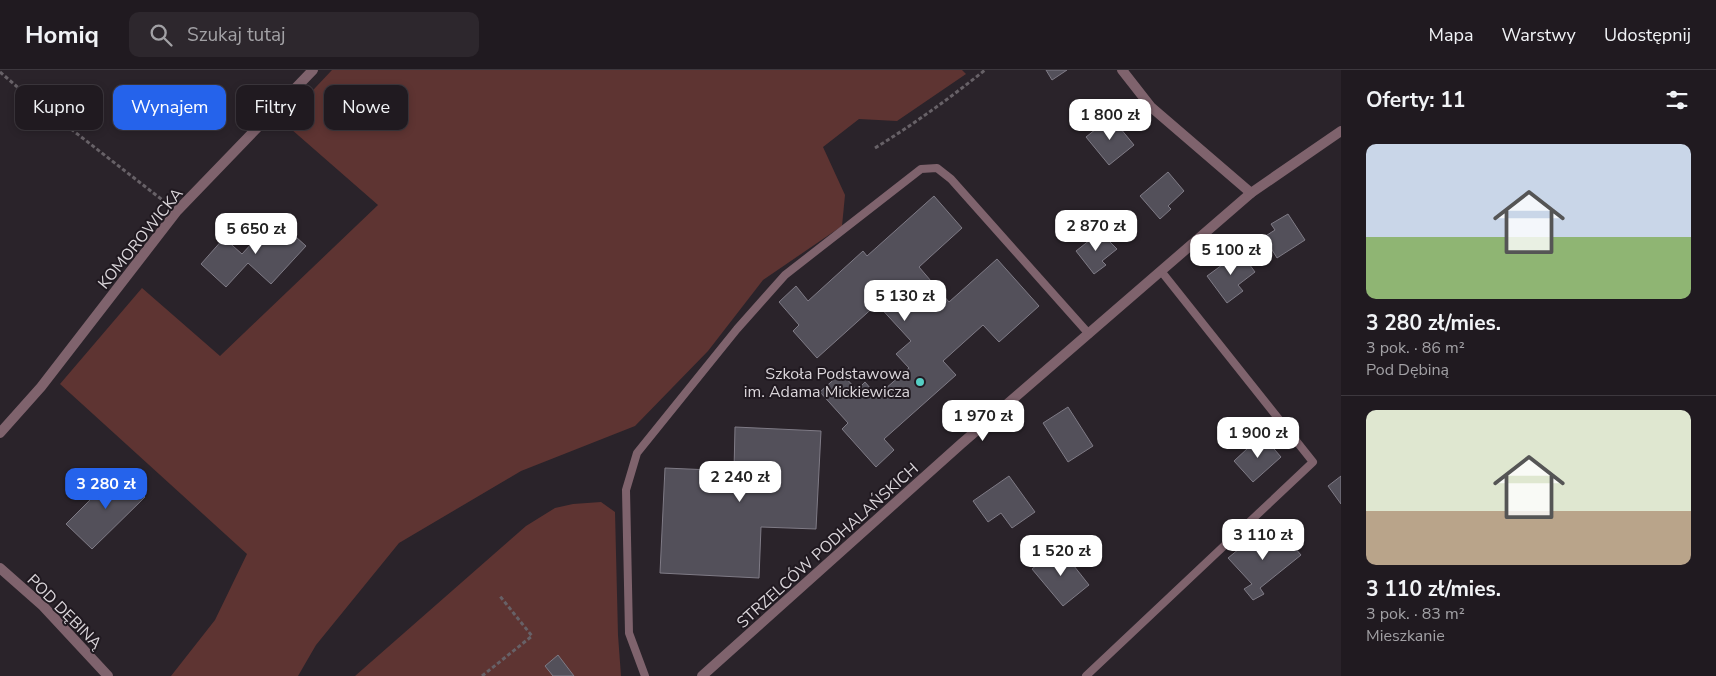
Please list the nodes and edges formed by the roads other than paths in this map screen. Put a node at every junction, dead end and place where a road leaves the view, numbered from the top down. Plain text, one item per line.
1 (313, 70) edge
2 (1122, 70) edge
3 (1341, 131) edge
4 (1250, 193) junction
5 (1161, 271) junction
6 (1088, 334) junction
7 (0, 433) edge
8 (0, 568) edge
9 (108, 676) edge
10 (645, 676) edge
11 (702, 676) edge
12 (1086, 676) edge

1 - 7 street, KOMOROWICKA
2 - 4 street
3 - 4 street, STRZELCÓW PODHALAŃSKICH
4 - 5 street, STRZELCÓW PODHALAŃSKICH
5 - 6 street, STRZELCÓW PODHALAŃSKICH
5 - 12 lane
6 - 10 lane
6 - 11 street, STRZELCÓW PODHALAŃSKICH
8 - 9 street, POD DĘBINĄ

